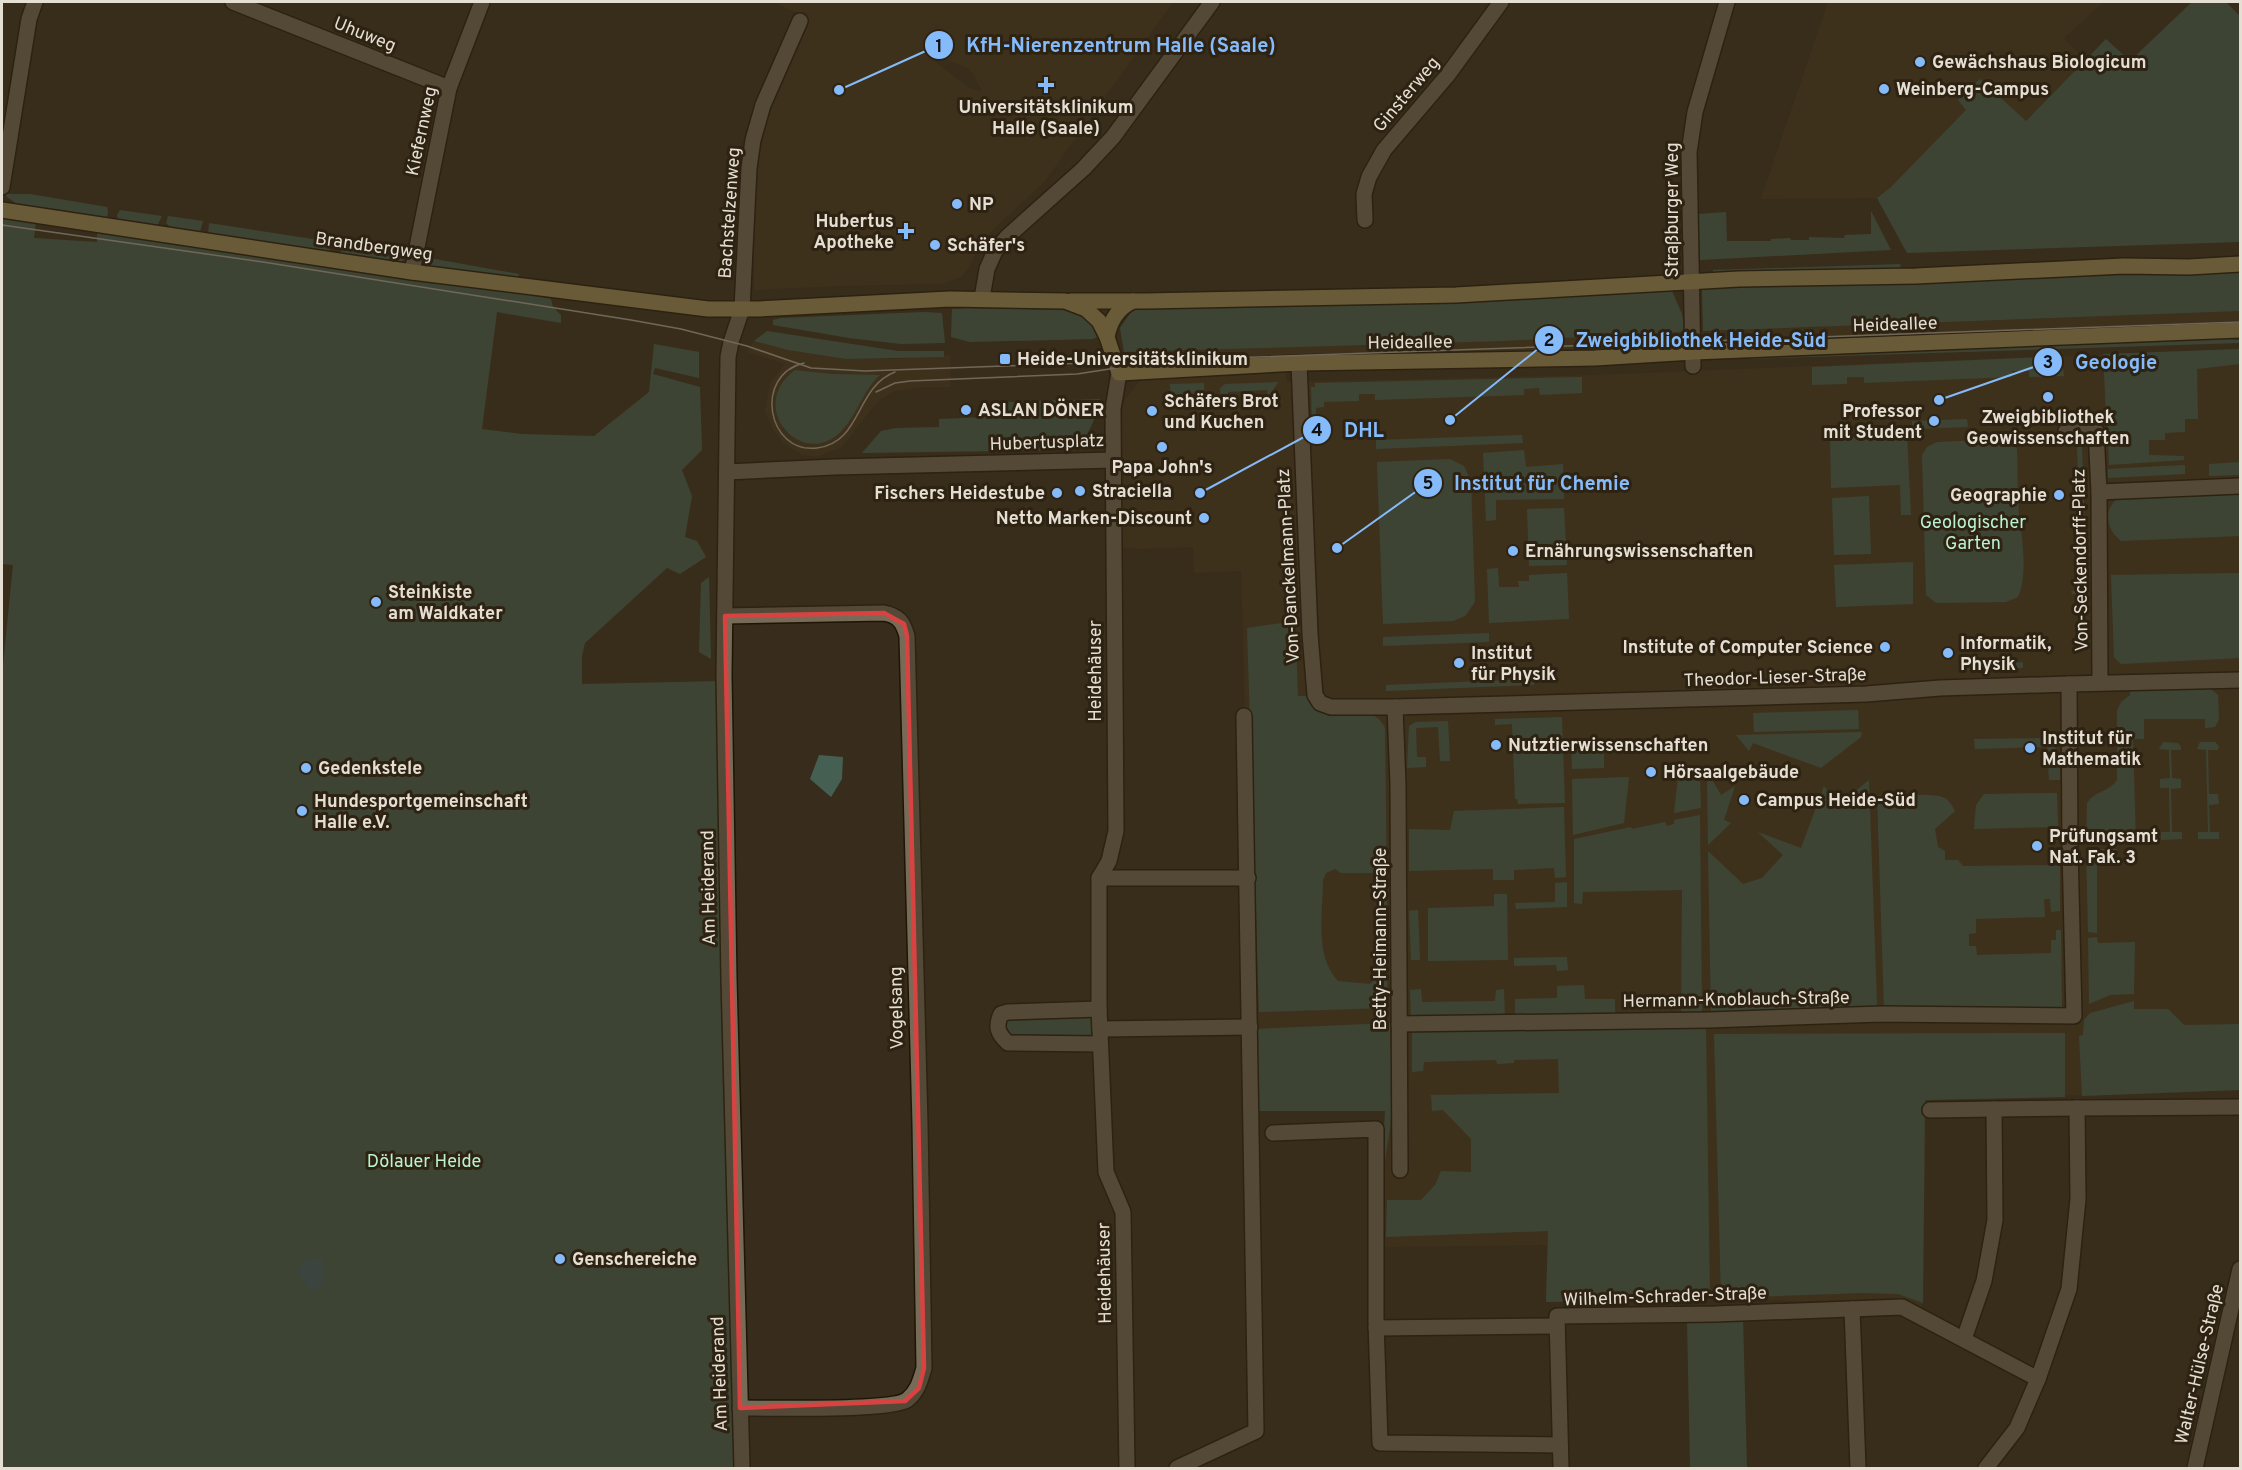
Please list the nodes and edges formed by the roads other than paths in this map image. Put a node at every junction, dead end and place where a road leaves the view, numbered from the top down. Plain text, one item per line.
1 (34, 2) edge
2 (233, 2) edge
3 (482, 2) edge
4 (1212, 2) edge
5 (1501, 2) edge
6 (1727, 2) edge
7 (800, 21) dead end
8 (449, 88) junction
9 (2, 187) edge
10 (2, 210) edge
11 (1365, 220) dead end
12 (2241, 264) edge
13 (412, 272) junction
14 (1691, 282) junction
15 (982, 298) junction
16 (1065, 301) junction
17 (1133, 301) junction
18 (742, 309) junction
19 (2241, 330) edge
20 (1107, 337) junction
21 (1693, 359) junction
22 (1299, 363) junction
23 (1119, 373) junction
24 (2066, 431) dead end
25 (1113, 460) junction
26 (727, 472) junction
27 (2241, 486) edge
28 (2100, 492) junction
29 (725, 616) junction
30 (2241, 680) edge
31 (2100, 683) junction
32 (2069, 684) junction
33 (1315, 695) joint
34 (1395, 707) junction
35 (1244, 716) dead end
36 (1099, 878) junction
37 (1248, 878) junction
38 (1098, 1009) junction
39 (1399, 1024) junction
40 (1250, 1027) junction
41 (1100, 1029) junction
42 (1100, 1044) junction
43 (2241, 1107) edge
44 (2077, 1108) junction
45 (1994, 1109) junction
46 (1930, 1110) dead end
47 (1273, 1133) dead end
48 (1400, 1170) dead end
49 (2241, 1269) edge
50 (1852, 1309) junction
51 (1557, 1326) junction
52 (1376, 1328) junction
53 (1964, 1339) junction
54 (2038, 1379) junction
55 (740, 1408) junction
56 (1560, 1445) junction
57 (742, 1468) edge
58 (1127, 1468) edge
59 (1177, 1468) edge
60 (1561, 1468) edge
61 (1858, 1468) edge
62 (1986, 1468) edge
63 (2195, 1468) edge

1 - 9 street
2 - 8 street, Uhuweg
3 - 8 street, Kiefernweg
4 - 15 street
5 - 11 street, Ginsterweg
6 - 14 street, Straßburger Weg
7 - 18 street, Bachstelzenweg
8 - 13 street, Kiefernweg
10 - 13 main road, Brandbergweg
12 - 14 main road
13 - 18 main road, Brandbergweg
14 - 17 main road
14 - 21 street, Straßburger Weg
15 - 16 main road, Hubertusplatz
15 - 18 main road, Hubertusplatz
16 - 17 main road
16 - 20 main road, Hubertusplatz
17 - 20 main road
18 - 26 street, Am Heiderand
19 - 21 main road, Heideallee
20 - 23 main road, Hubertusplatz
21 - 22 main road, Heideallee
22 - 23 main road, Heideallee
22 - 33 street, Von-Danckelmann-Platz
23 - 25 street, Hubertusplatz
24 - 28 street, Von-Seckendorff-Platz
25 - 26 street, Hubertusplatz
25 - 36 street, Heidehäuser
26 - 29 street, Am Heiderand
27 - 28 street
28 - 31 street, Von-Seckendorff-Platz
29 - 55 street, Am Heiderand
29 - 55 street, Vogelsang
30 - 31 street, Theodor-Lieser-Straße
31 - 32 street, Theodor-Lieser-Straße
32 - 34 street, Theodor-Lieser-Straße
32 - 39 street, Hermann-Knoblauch-Straße
33 - 34 street, Theodor-Lieser-Straße
34 - 39 street, Betty-Heimann-Straße
35 - 37 street
36 - 37 street
36 - 38 street, Heidehäuser
37 - 40 street
38 - 41 street, Heidehäuser
38 - 42 street
39 - 48 street, Betty-Heimann-Straße
40 - 41 street
40 - 59 street
41 - 42 street, Heidehäuser
42 - 58 street, Heidehäuser
43 - 44 street
44 - 45 street
44 - 54 street
45 - 46 street
45 - 53 street
47 - 52 street
49 - 63 street, Walter-Hülse-Straße
50 - 51 street, Wilhelm-Schrader-Straße
50 - 53 street, Wilhelm-Schrader-Straße
50 - 61 street
51 - 52 street
51 - 56 street, Wilhelm-Schrader-Straße
52 - 56 street
53 - 54 street, Wilhelm-Schrader-Straße
54 - 62 street
55 - 57 street, Am Heiderand
56 - 60 street, Wilhelm-Schrader-Straße

